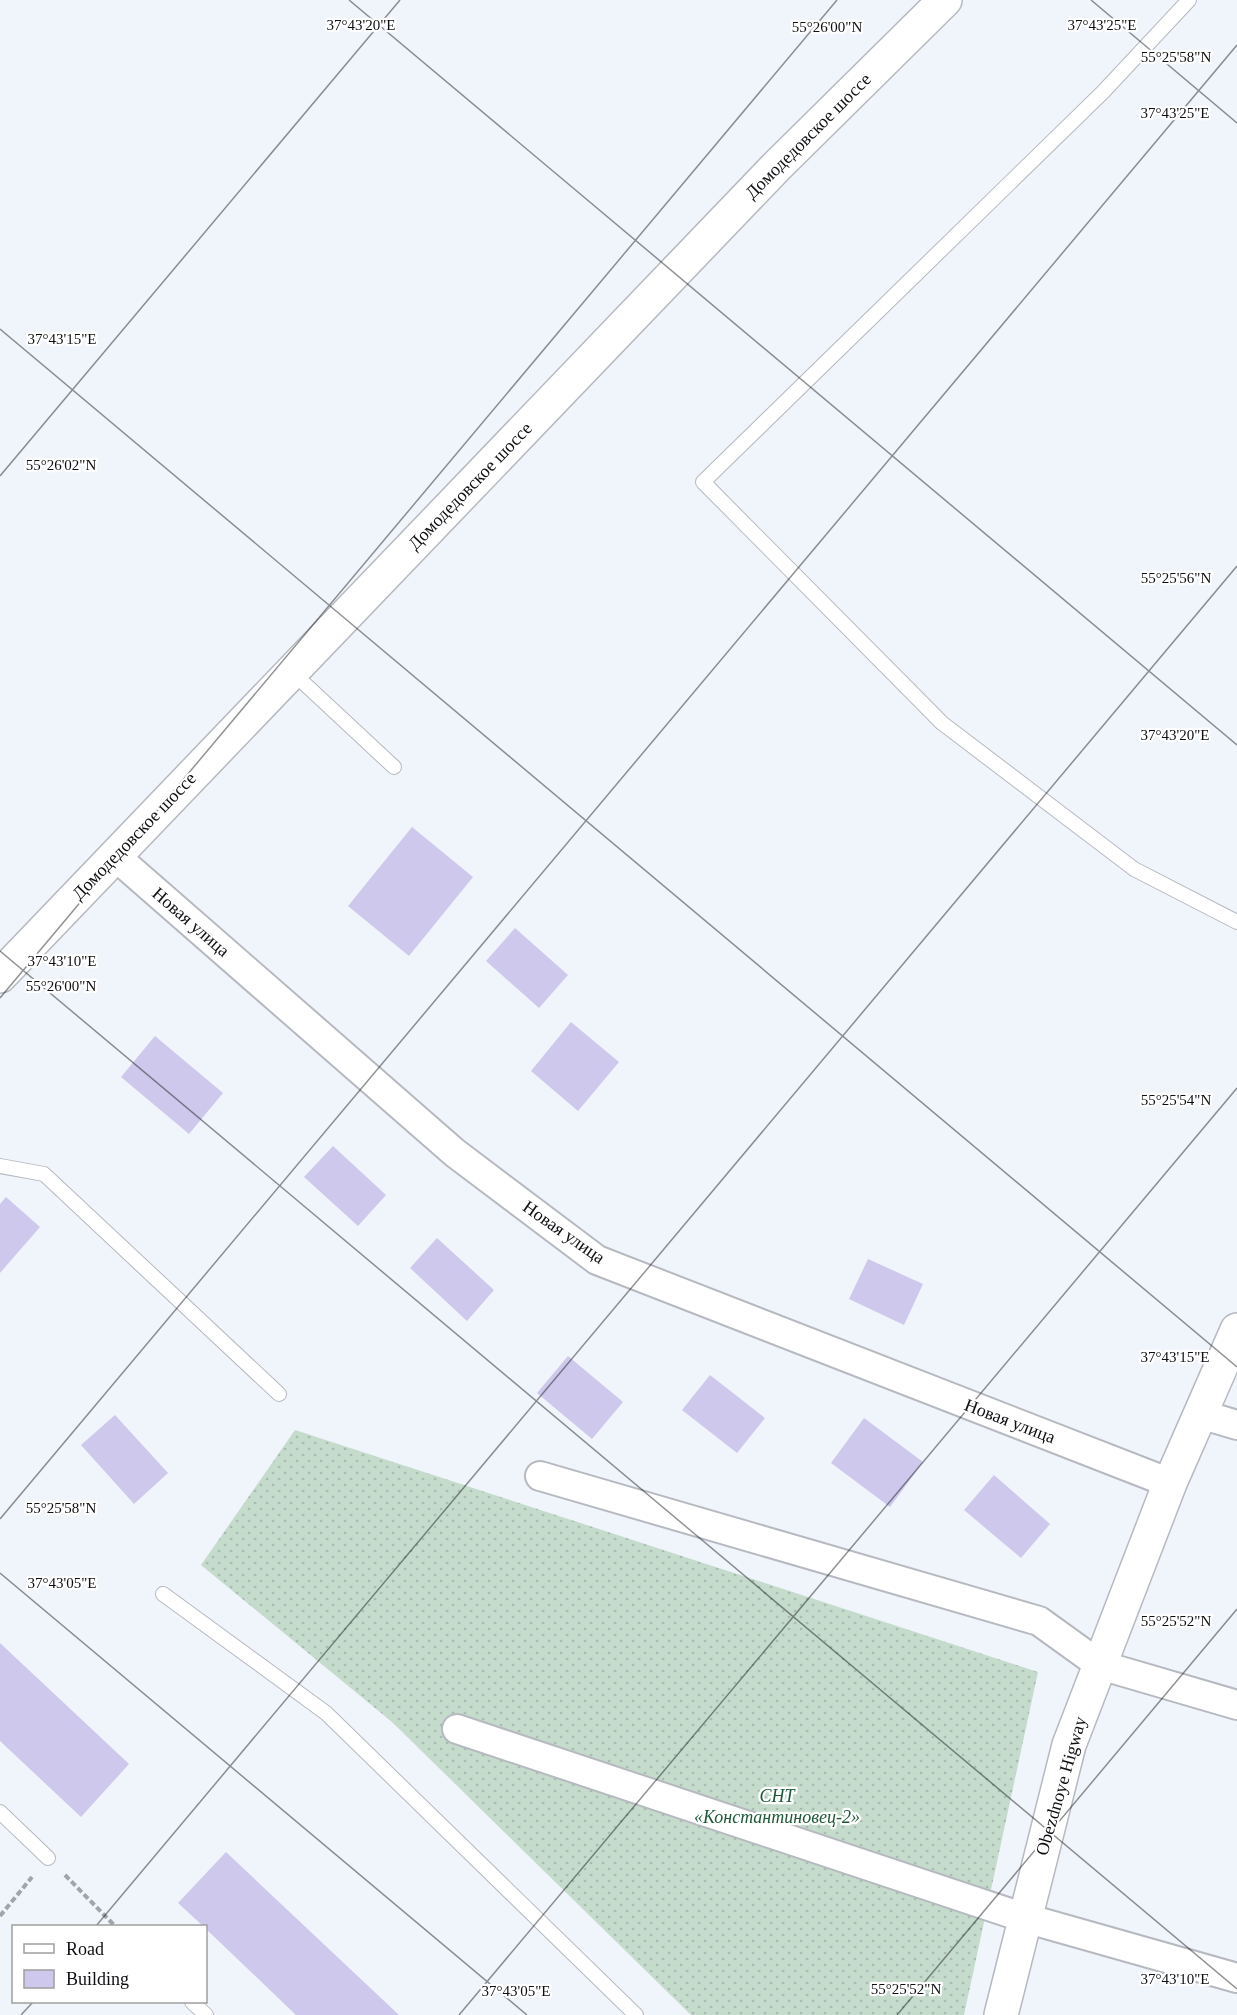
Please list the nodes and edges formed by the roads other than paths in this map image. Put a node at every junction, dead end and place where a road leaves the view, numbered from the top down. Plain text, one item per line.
1 (945, 0) edge
2 (1190, 0) edge
3 (292, 672) junction
4 (394, 767) dead end
5 (115, 856) junction
6 (1237, 922) edge
7 (0, 976) edge
8 (0, 1166) edge
9 (1237, 1330) edge
10 (279, 1394) dead end
11 (1200, 1414) junction
12 (1237, 1425) edge
13 (540, 1476) dead end
14 (1170, 1483) junction
15 (163, 1594) dead end
16 (1100, 1665) junction
17 (1237, 1705) edge
18 (457, 1729) dead end
19 (0, 1812) edge
20 (48, 1858) road end
21 (1025, 1918) junction
22 (1237, 1978) edge
23 (194, 2003) edge
24 (206, 2015) edge
25 (636, 2015) edge
26 (1001, 2015) edge

1 - 3 street, Домодедовское шоссе
2 - 6 lane
3 - 4 lane
3 - 5 street, Домодедовское шоссе
5 - 7 street, Домодедовское шоссе
5 - 14 street, Новая улица
8 - 10 lane
9 - 11 street, Obezdnoye Higway
11 - 12 street
11 - 14 street, Obezdnoye Higway
13 - 16 street
14 - 16 street, Obezdnoye Higway
15 - 25 lane
16 - 17 street
16 - 21 street, Obezdnoye Higway
18 - 21 street
19 - 20 lane
21 - 22 street
21 - 26 street, Obezdnoye Higway
23 - 24 lane

